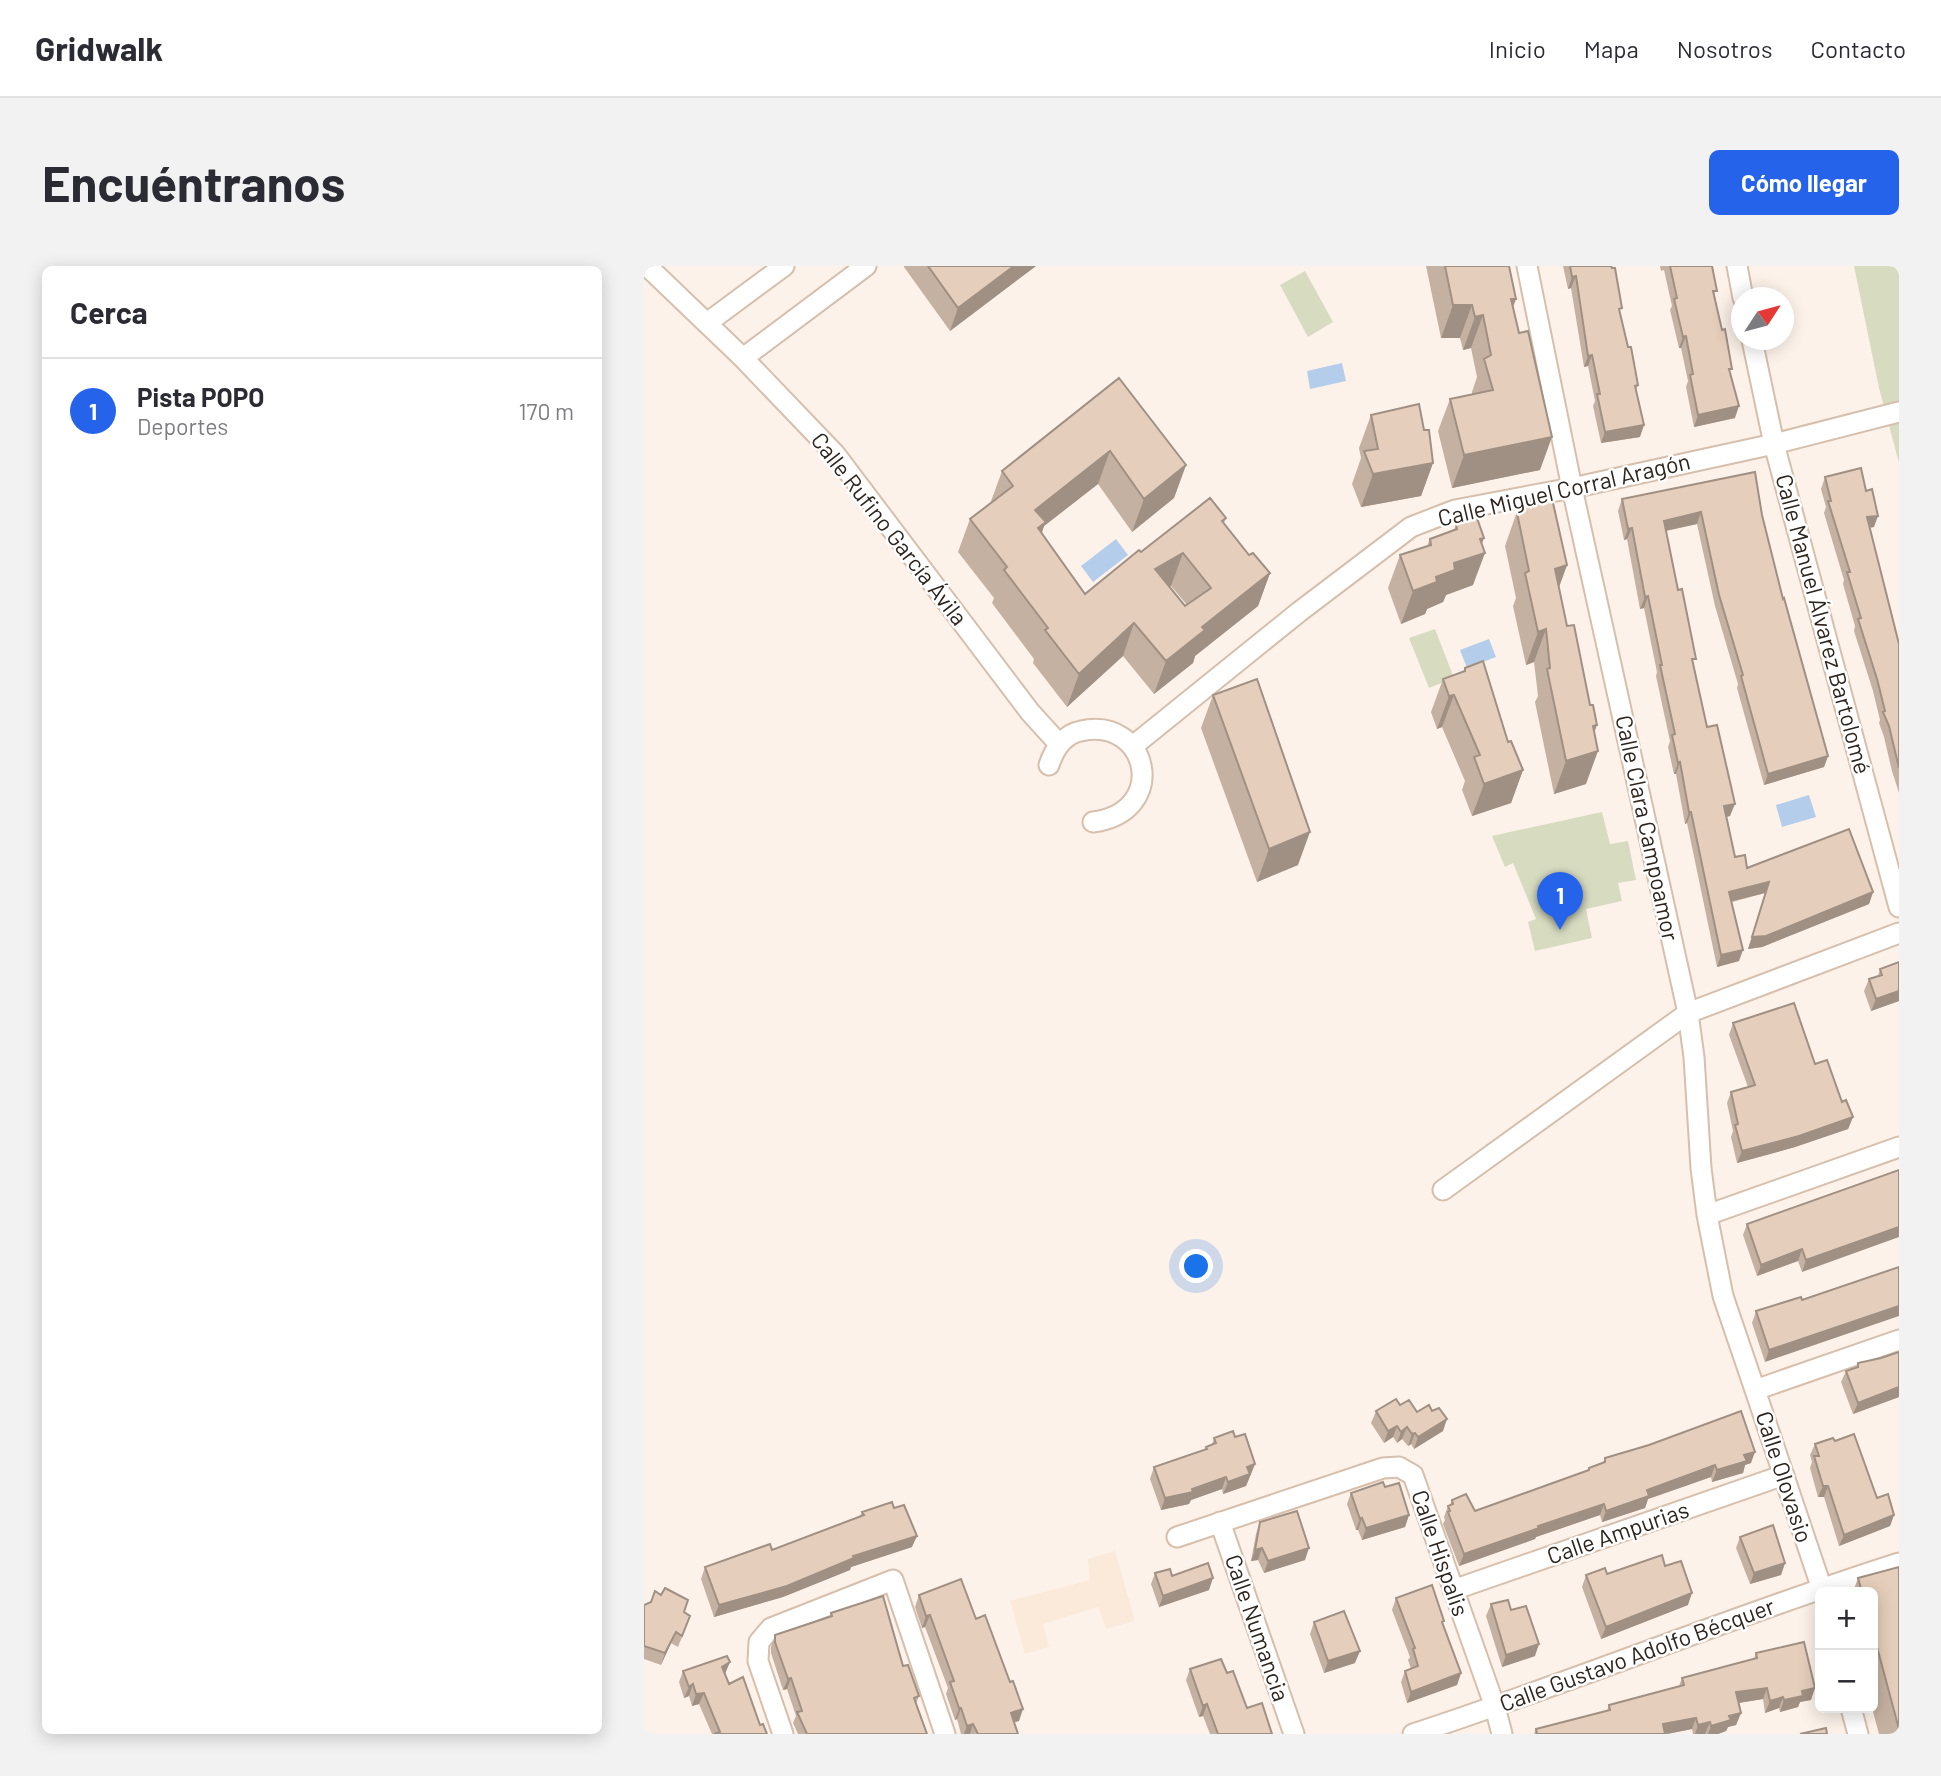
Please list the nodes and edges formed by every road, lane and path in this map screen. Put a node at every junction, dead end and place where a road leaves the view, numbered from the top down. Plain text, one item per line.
1 (647, 266) edge
2 (784, 266) edge
3 (866, 266) edge
4 (1527, 266) edge
5 (1737, 266) edge
6 (1741, 287) edge
7 (707, 323) junction
8 (1754, 350) edge
9 (743, 358) junction
10 (1899, 412) edge
11 (1774, 444) junction
12 (1572, 488) junction
13 (1059, 744) junction
14 (1133, 746) junction
15 (1049, 765) dead end
16 (1093, 822) dead end
17 (1899, 908) edge
18 (1899, 933) edge
19 (1688, 1013) junction
20 (1899, 1147) edge
21 (1443, 1190) dead end
22 (1707, 1215) junction
23 (1899, 1340) edge
24 (1755, 1390) junction
25 (1784, 1475) junction
26 (1220, 1522) junction
27 (1177, 1537) dead end
28 (1899, 1563) edge
29 (1821, 1587) edge
30 (1831, 1587) edge
31 (1453, 1590) junction
32 (1815, 1593) edge
33 (1495, 1707) junction
34 (1852, 1713) edge
35 (783, 1734) edge
36 (945, 1734) edge
37 (1294, 1734) edge
38 (1413, 1734) edge
39 (1502, 1734) edge
40 (1858, 1734) edge

1 - 7 street, Calle Rufino García Ávila
2 - 7 street
3 - 9 street
4 - 12 street, Calle Clara Campoamor
5 - 6 street
7 - 9 street, Calle Rufino García Ávila
8 - 11 street, Calle Manuel Álvarez Bartolomé
9 - 13 street, Calle Rufino García Ávila
10 - 11 street, Calle Miguel Corral Aragón
11 - 12 street, Calle Miguel Corral Aragón
11 - 17 street, Calle Manuel Álvarez Bartolomé
12 - 14 street, Calle Miguel Corral Aragón
12 - 19 street, Calle Clara Campoamor
13 - 14 street
13 - 15 street
14 - 16 street
18 - 19 street
19 - 21 street
19 - 22 street, Calle Clara Campoamor
20 - 22 street
22 - 24 street, Calle Clara Campoamor
23 - 24 street, Calle Olovasio
24 - 25 street, Calle Olovasio
25 - 29 street, Calle Olovasio
25 - 31 street, Calle Ampurias
26 - 27 street, Calle Hispalis
26 - 31 street, Calle Hispalis
26 - 37 street, Calle Numancia
28 - 30 street, Calle Gustavo Adolfo Bécquer
31 - 33 street, Calle Hispalis
32 - 33 street, Calle Gustavo Adolfo Bécquer
33 - 38 street, Calle Gustavo Adolfo Bécquer
33 - 39 street, Calle Hispalis
34 - 40 street
35 - 36 street

